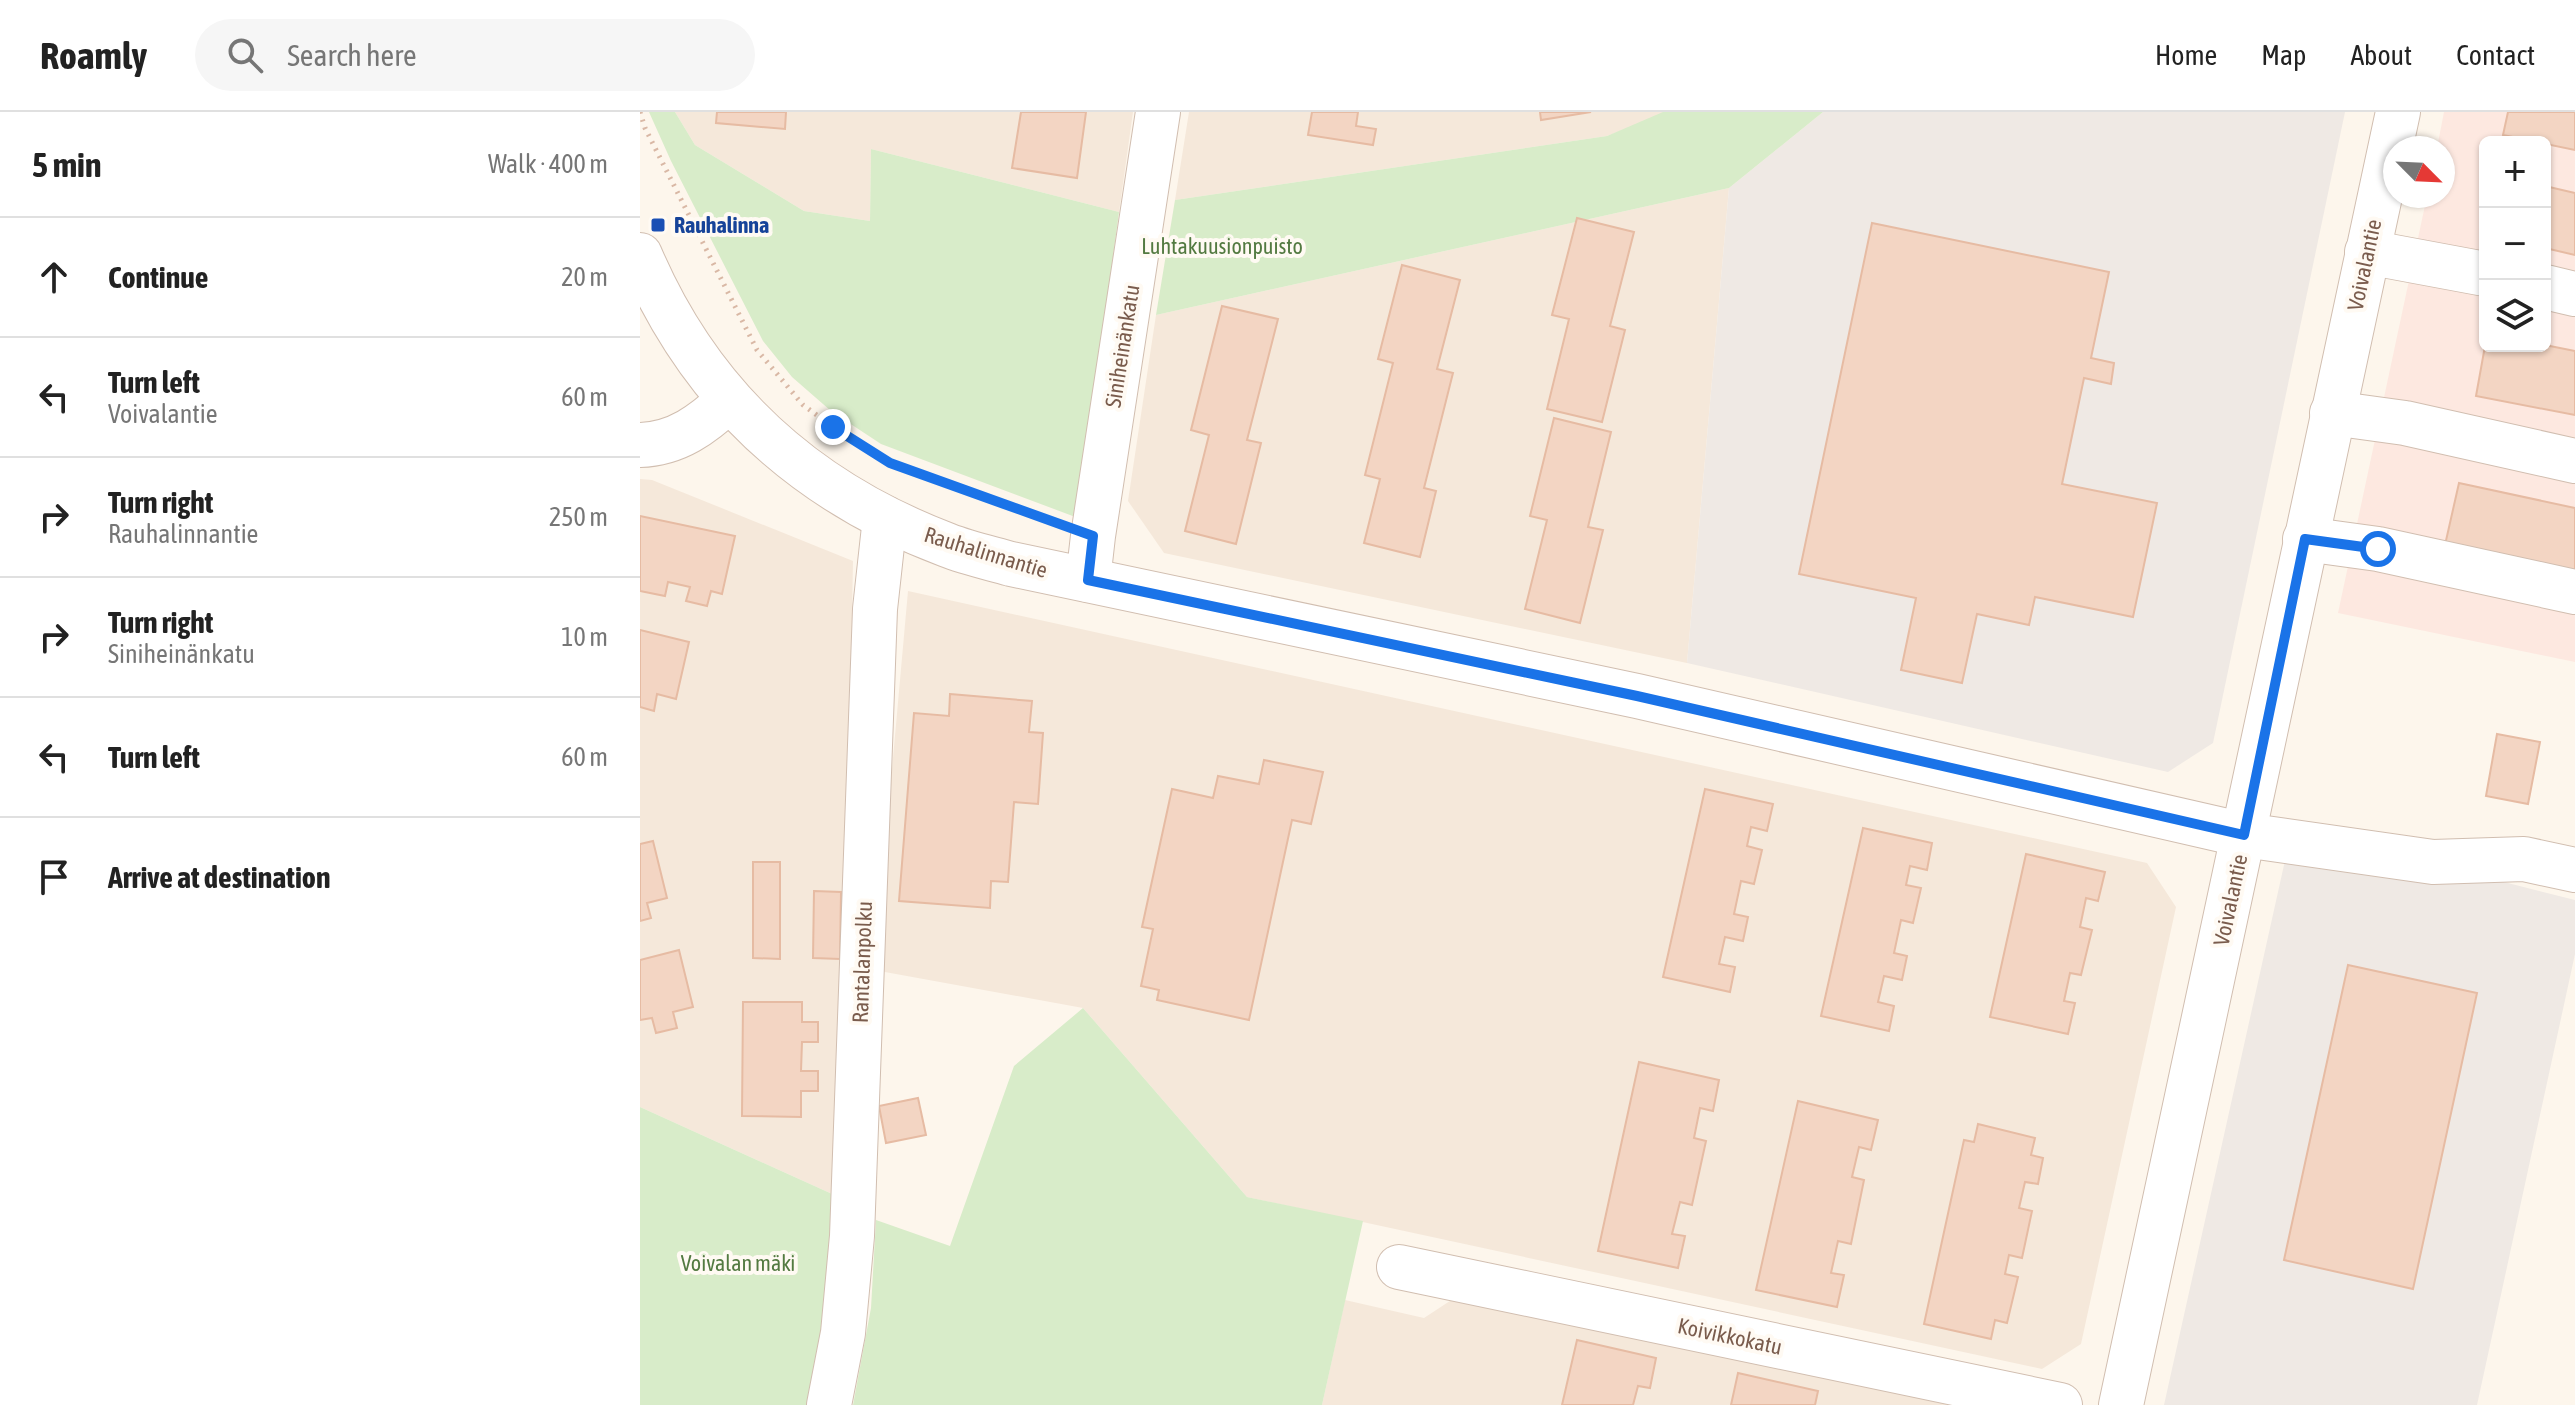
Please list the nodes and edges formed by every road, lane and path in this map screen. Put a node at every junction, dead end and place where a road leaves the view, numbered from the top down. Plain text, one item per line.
1 (640, 112) edge
2 (1158, 112) edge
3 (2398, 112) edge
4 (643, 128) edge
5 (2367, 252) junction
6 (640, 255) edge
7 (2479, 273) edge
8 (2551, 288) edge
9 (2575, 294) edge
10 (729, 400) junction
11 (2332, 413) junction
12 (640, 445) edge
13 (2575, 461) edge
14 (885, 518) junction
15 (1093, 536) junction
16 (2305, 539) junction
17 (1088, 580) junction
18 (2575, 592) edge
19 (2244, 835) junction
20 (2575, 870) edge
21 (1399, 1267) dead end
22 (829, 1405) edge
23 (2060, 1405) edge
24 (2121, 1405) edge

1 - 4 path
2 - 15 street, Siniheinänkatu
3 - 5 street, Voivalantie
4 - 15 path
5 - 7 street
5 - 11 street, Voivalantie
6 - 10 street, Rauhalinnantie
8 - 9 street
10 - 12 street
10 - 14 street, Rauhalinnantie
11 - 13 street
11 - 16 street, Voivalantie
14 - 17 street, Rauhalinnantie
14 - 22 street, Rantalanpolku
15 - 17 street, Siniheinänkatu
16 - 18 street
16 - 19 street, Voivalantie
17 - 19 street, Rauhalinnantie
19 - 20 street, Rauhalinnantie
19 - 24 street, Voivalantie
21 - 23 street, Koivikkokatu

